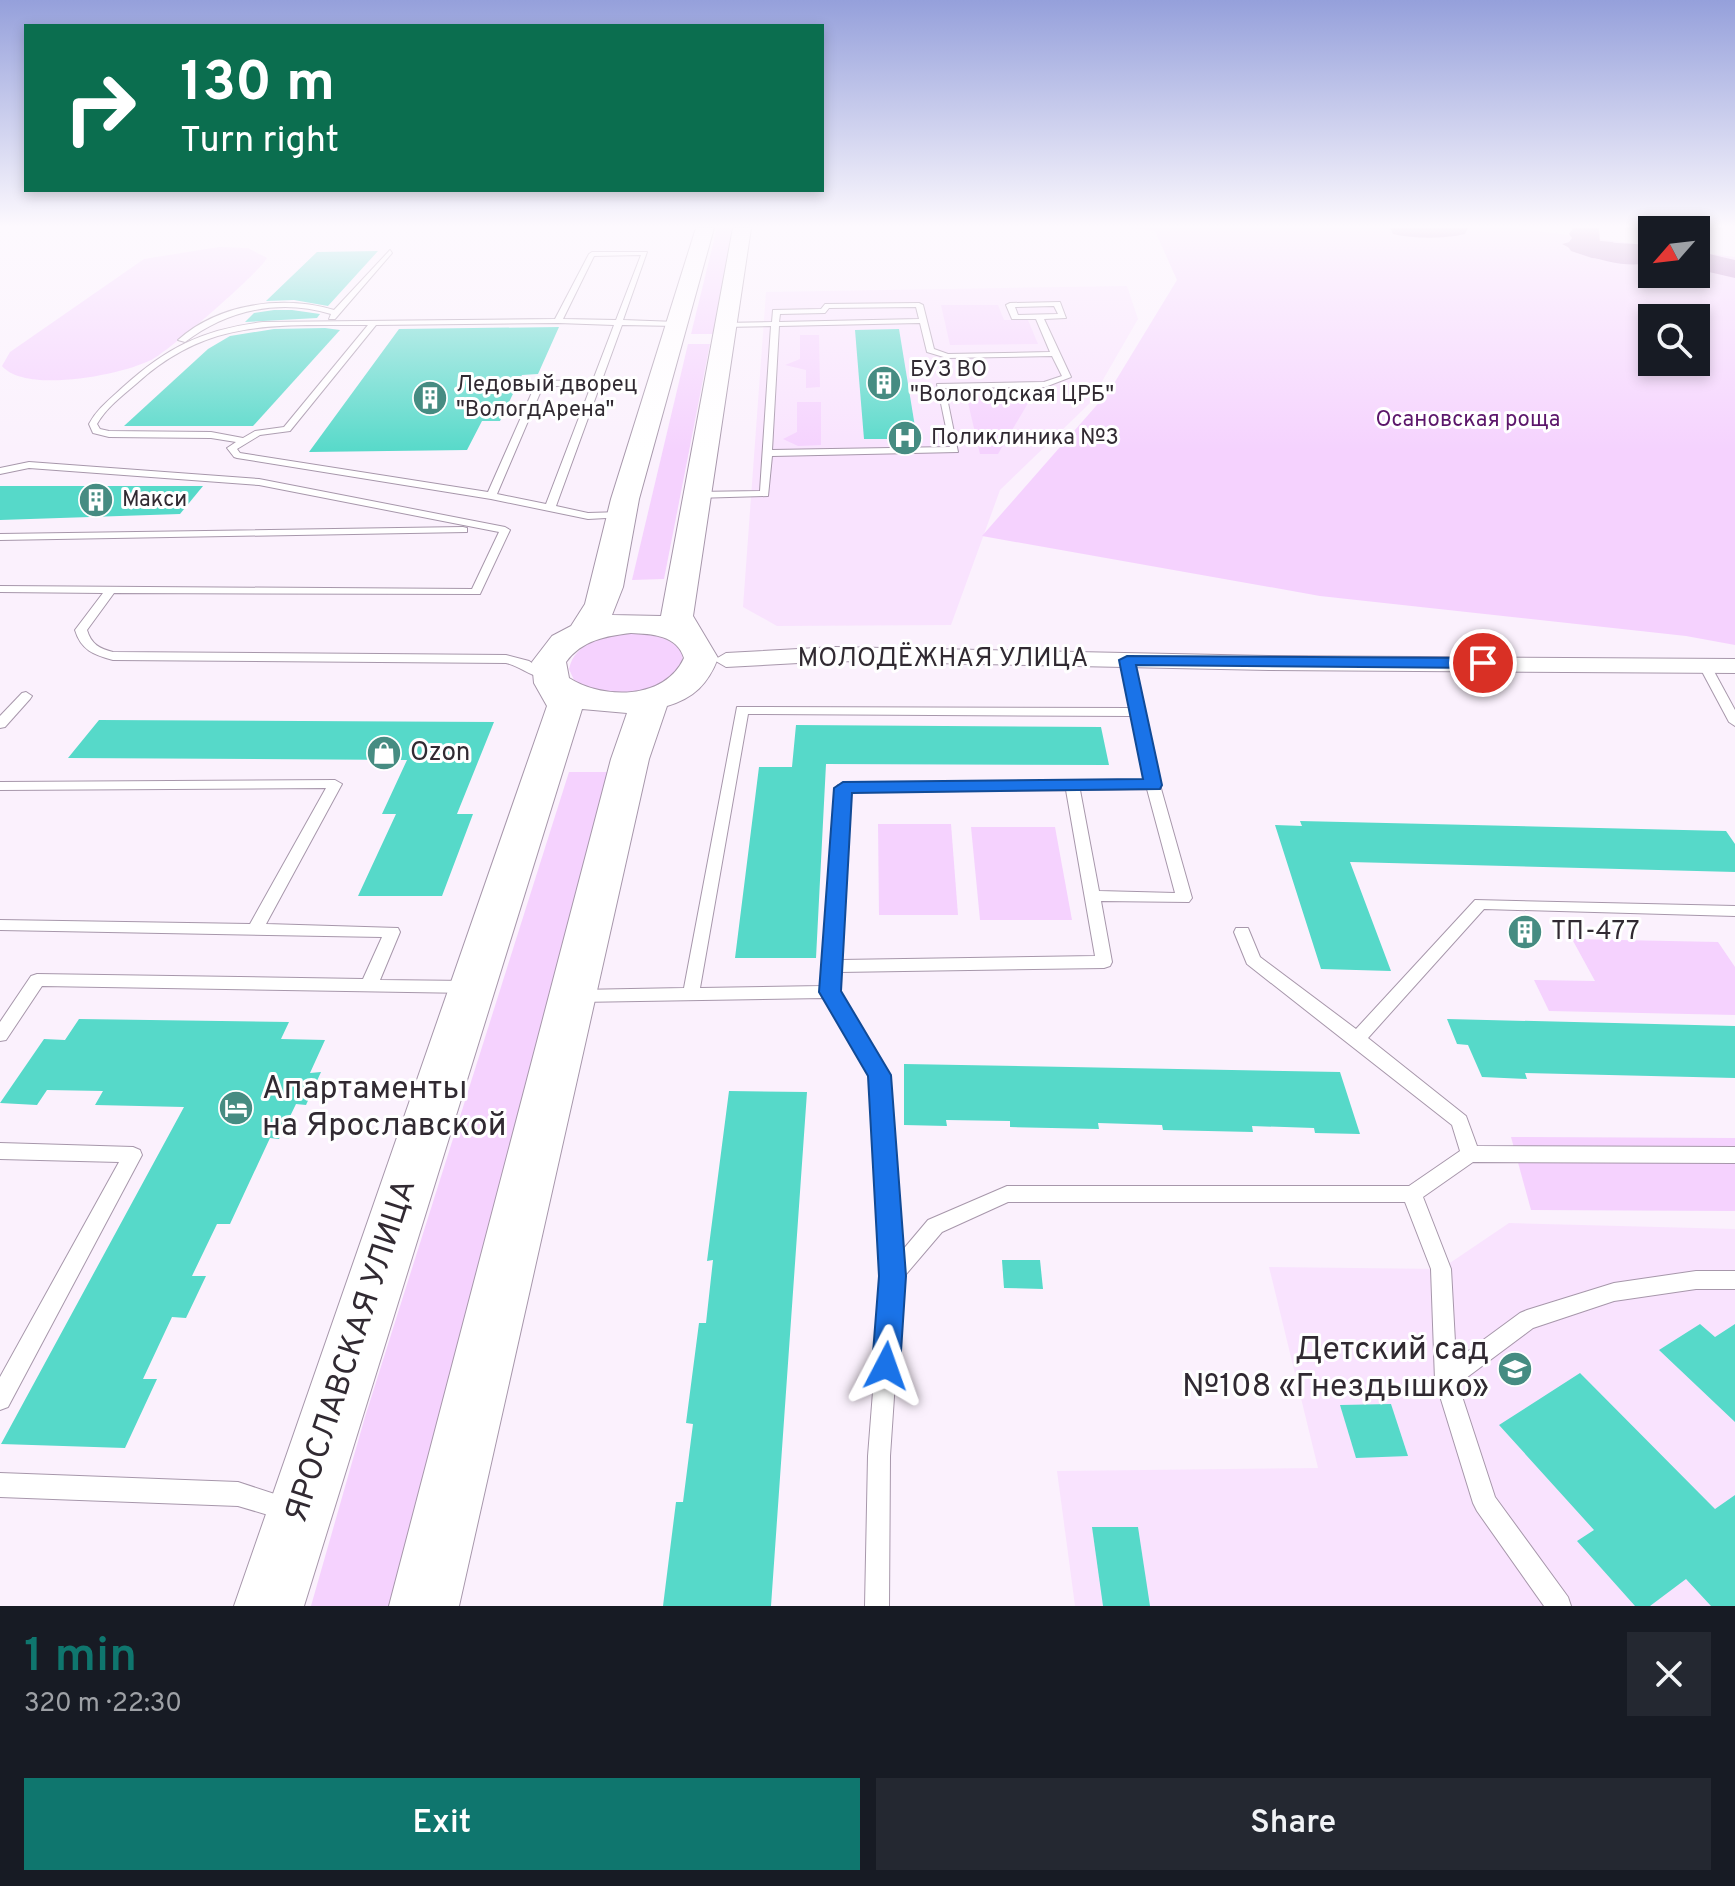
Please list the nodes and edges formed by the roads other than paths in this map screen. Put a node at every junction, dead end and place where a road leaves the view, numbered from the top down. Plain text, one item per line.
1 (345, 303) edge
2 (567, 303) edge
3 (626, 303) edge
4 (683, 303) edge
5 (728, 303) edge
6 (336, 313) junction
7 (1039, 317) junction
8 (558, 321) junction
9 (619, 321) junction
10 (923, 321) junction
11 (374, 323) junction
12 (775, 323) junction
13 (327, 324) junction
14 (677, 324) junction
15 (724, 325) junction
16 (173, 348) junction
17 (1055, 354) junction
18 (596, 383) junction
19 (241, 440) junction
20 (767, 453) junction
21 (0, 471) edge
22 (695, 495) junction
23 (491, 496) junction
24 (550, 508) junction
25 (621, 515) junction
26 (505, 530) junction
27 (0, 537) edge
28 (0, 589) edge
29 (111, 590) junction
30 (1127, 660) junction
31 (552, 662) junction
32 (693, 664) junction
33 (1704, 664) junction
34 (1735, 666) edge
35 (26, 696) dead end
36 (1139, 712) junction
37 (1735, 722) edge
38 (0, 724) edge
39 (1153, 785) junction
40 (0, 786) edge
41 (1072, 786) junction
42 (1092, 896) junction
43 (1735, 911) edge
44 (0, 925) edge
45 (256, 928) junction
46 (1242, 932) dead end
47 (832, 966) junction
48 (369, 985) junction
49 (473, 987) junction
50 (830, 992) junction
51 (691, 994) junction
52 (575, 996) junction
53 (0, 1035) edge
54 (1357, 1039) junction
55 (0, 1151) edge
56 (1470, 1154) junction
57 (1735, 1155) edge
58 (1412, 1194) junction
59 (892, 1276) junction
60 (1735, 1280) edge
61 (1446, 1380) junction
62 (0, 1399) edge
63 (0, 1485) edge
64 (298, 1512) junction
65 (269, 1606) edge
66 (424, 1606) edge
67 (877, 1606) edge
68 (1559, 1606) edge

1 - 6 lane
2 - 8 lane
3 - 9 lane
4 - 14 main road
5 - 15 main road
6 - 13 lane
6 - 16 lane
7 - 7 lane
7 - 17 lane
8 - 9 lane
8 - 11 lane
9 - 14 lane
9 - 18 lane
10 - 12 lane
10 - 12 lane
10 - 17 lane
11 - 13 lane
11 - 19 lane
12 - 15 lane
12 - 20 lane
13 - 16 lane
14 - 25 main road
15 - 22 main road
16 - 19 lane
17 - 20 lane
18 - 23 lane
18 - 24 lane
19 - 23 lane
20 - 22 lane
21 - 26 lane
22 - 32 main road
23 - 24 lane
24 - 25 lane
25 - 31 main road
26 - 27 lane
26 - 29 lane
28 - 29 lane
29 - 31 lane
30 - 32 street, МОЛОДЁЖНАЯ УЛИЦА
30 - 33 street, МОЛОДЁЖНАЯ УЛИЦА
30 - 36 lane
31 - 32 main road
31 - 32 main road
31 - 49 main road, ЯРОСЛАВСКАЯ УЛИЦА
32 - 52 main road
33 - 34 street, МОЛОДЁЖНАЯ УЛИЦА
33 - 37 lane
35 - 38 lane
36 - 39 lane
36 - 51 lane
39 - 41 lane
39 - 42 lane
40 - 45 lane
41 - 42 lane
41 - 47 lane
42 - 47 lane
43 - 54 lane
44 - 45 lane
45 - 48 lane
46 - 54 lane
47 - 50 lane
48 - 49 lane
48 - 53 lane
49 - 64 main road, ЯРОСЛАВСКАЯ УЛИЦА
50 - 51 lane
50 - 59 lane
51 - 52 lane
52 - 66 main road
54 - 56 lane
55 - 62 lane
56 - 57 lane
56 - 58 lane
58 - 59 lane
58 - 61 lane
59 - 67 lane
60 - 61 lane
61 - 68 lane
63 - 64 lane
64 - 65 main road, ЯРОСЛАВСКАЯ УЛИЦА

